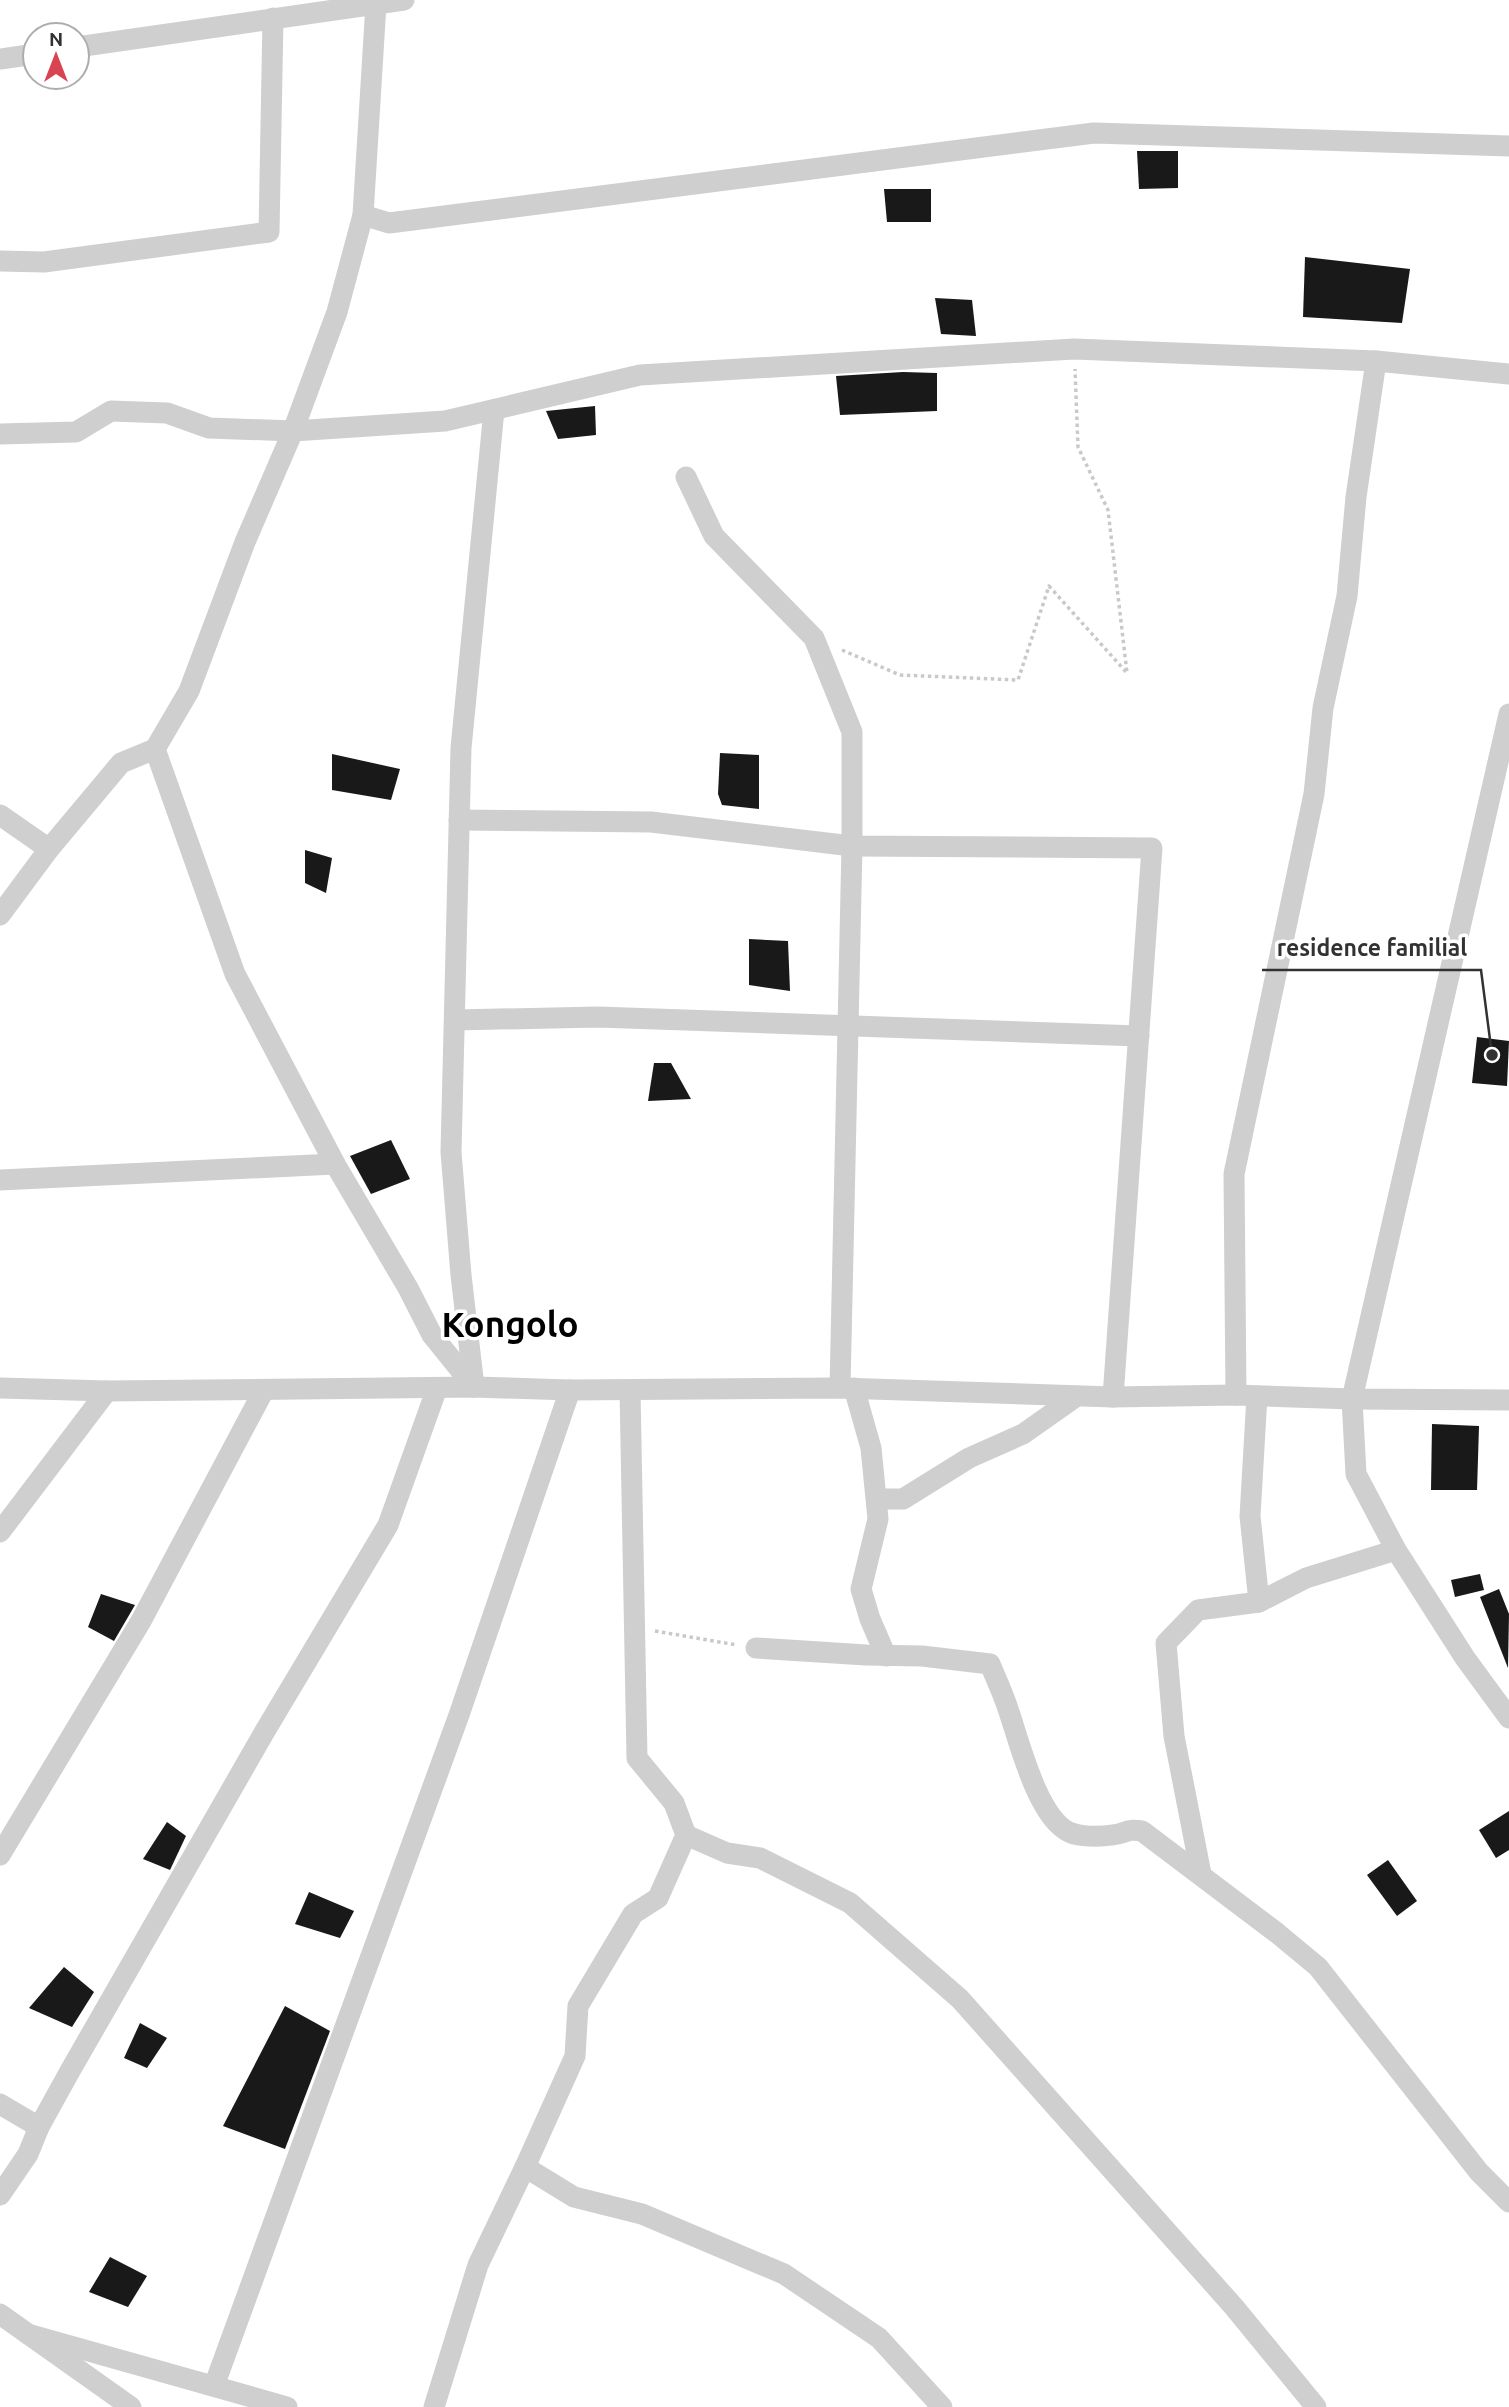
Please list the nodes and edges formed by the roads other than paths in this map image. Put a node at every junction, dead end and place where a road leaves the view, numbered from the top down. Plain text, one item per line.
1 (404, 0) edge
2 (376, 4) junction
3 (273, 18) junction
4 (91, 45) edge
5 (21, 56) edge
6 (0, 59) edge
7 (1509, 146) edge
8 (363, 215) junction
9 (0, 261) edge
10 (1376, 361) junction
11 (1509, 374) edge
12 (494, 410) junction
13 (293, 431) junction
14 (0, 434) edge
15 (686, 477) dead end
16 (1509, 714) edge
17 (155, 749) junction
18 (0, 815) edge
19 (459, 820) junction
20 (852, 846) junction
21 (49, 849) junction
22 (0, 915) edge
23 (455, 1020) junction
24 (848, 1025) junction
25 (1139, 1035) junction
26 (335, 1164) junction
27 (0, 1180) edge
28 (474, 1387) junction
29 (0, 1388) edge
30 (437, 1388) junction
31 (847, 1388) junction
32 (264, 1390) junction
33 (570, 1390) junction
34 (630, 1390) junction
35 (107, 1391) junction
36 (1246, 1395) junction
37 (1077, 1396) junction
38 (1113, 1397) junction
39 (1352, 1399) junction
40 (1509, 1400) edge
41 (877, 1499) junction
42 (0, 1532) edge
43 (1396, 1550) junction
44 (1259, 1602) junction
45 (756, 1648) road end
46 (886, 1656) junction
47 (1509, 1718) edge
48 (686, 1835) junction
49 (0, 1855) edge
50 (1200, 1874) junction
51 (0, 2104) edge
52 (39, 2127) junction
53 (525, 2167) junction
54 (0, 2195) edge
55 (1509, 2202) edge
56 (0, 2315) edge
57 (28, 2334) junction
58 (214, 2386) junction
59 (131, 2407) edge
60 (288, 2407) edge
61 (434, 2407) edge
62 (942, 2407) edge
63 (1316, 2407) edge

1 - 2 street
2 - 3 street
2 - 8 street
3 - 4 street
3 - 9 street
5 - 6 street
7 - 8 street
8 - 13 street
10 - 11 street
10 - 12 street
10 - 36 street
12 - 13 street
12 - 19 street
13 - 14 street
13 - 17 street
15 - 20 street
16 - 39 street
17 - 21 street
17 - 26 street
18 - 21 street
19 - 20 street
19 - 23 street
20 - 24 street
20 - 25 street
21 - 22 street
23 - 24 street
23 - 28 street
24 - 25 street
24 - 31 street
25 - 38 street
26 - 27 street
26 - 28 street
28 - 30 street
28 - 33 street
29 - 35 street
30 - 32 street
30 - 52 street
31 - 34 street
31 - 37 street
31 - 41 street
32 - 35 street
32 - 49 street
33 - 34 street
33 - 58 street
34 - 48 street
35 - 42 street
36 - 38 street
36 - 39 street
36 - 44 street
37 - 38 street
37 - 41 street
39 - 40 street
39 - 43 street
41 - 46 street
43 - 44 street
43 - 47 street
44 - 50 street
45 - 46 street
46 - 50 street
48 - 53 street
48 - 63 street
50 - 55 street
51 - 52 street
52 - 54 street
53 - 61 street
53 - 62 street
56 - 57 street
57 - 58 street
57 - 59 street
58 - 60 street

